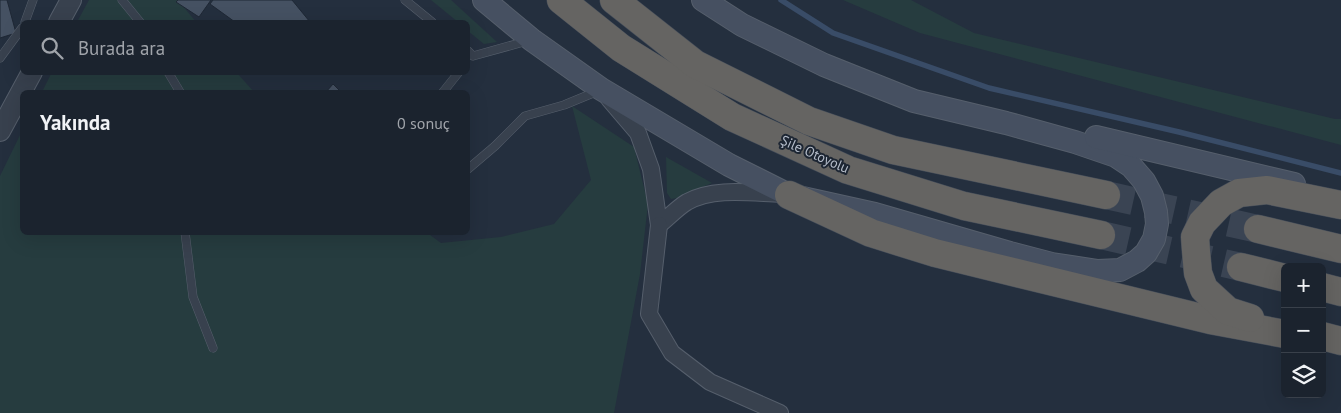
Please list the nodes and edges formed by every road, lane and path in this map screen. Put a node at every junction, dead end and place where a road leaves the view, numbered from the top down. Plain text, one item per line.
1 (33, 0) edge
2 (71, 0) edge
3 (122, 0) edge
4 (405, 0) edge
5 (484, 0) edge
6 (561, 0) edge
7 (614, 0) edge
8 (702, 0) edge
9 (27, 20) edge
10 (60, 20) edge
11 (138, 20) edge
12 (430, 20) edge
13 (20, 31) edge
14 (532, 40) junction
15 (470, 57) edge
16 (0, 58) edge
17 (30, 75) edge
18 (170, 75) edge
19 (457, 75) edge
20 (601, 89) junction
21 (22, 90) edge
22 (179, 90) edge
23 (445, 90) edge
24 (20, 94) edge
25 (1006, 123) junction
26 (0, 131) edge
27 (470, 167) edge
28 (789, 195) junction
29 (1106, 195) tunnel mouth
30 (1341, 200) edge
31 (1341, 205) edge
32 (659, 225) junction
33 (1258, 229) tunnel mouth
34 (1101, 234) tunnel mouth
35 (185, 235) edge
36 (1341, 249) edge
37 (1241, 267) tunnel mouth
38 (1281, 277) edge
39 (1326, 288) edge
40 (1341, 292) edge
41 (1281, 326) edge
42 (1281, 333) edge
43 (1326, 339) edge
44 (1341, 342) edge
45 (213, 348) dead end
46 (780, 413) edge

1 - 9 lane
2 - 10 street
3 - 11 lane
4 - 12 lane
5 - 14 main road
6 - 34 highway, Şile Otoyolu
7 - 29 highway, Şile Otoyolu
8 - 25 main road
13 - 16 lane
14 - 15 lane
14 - 20 main road
17 - 21 street
18 - 22 lane
19 - 23 lane
20 - 27 lane
20 - 28 main road
20 - 32 street
24 - 26 street
25 - 28 main road
25 - 30 main road
28 - 32 street
28 - 42 highway
31 - 41 highway
32 - 46 street
33 - 36 highway
35 - 45 lane
37 - 38 highway
39 - 40 highway
43 - 44 highway

